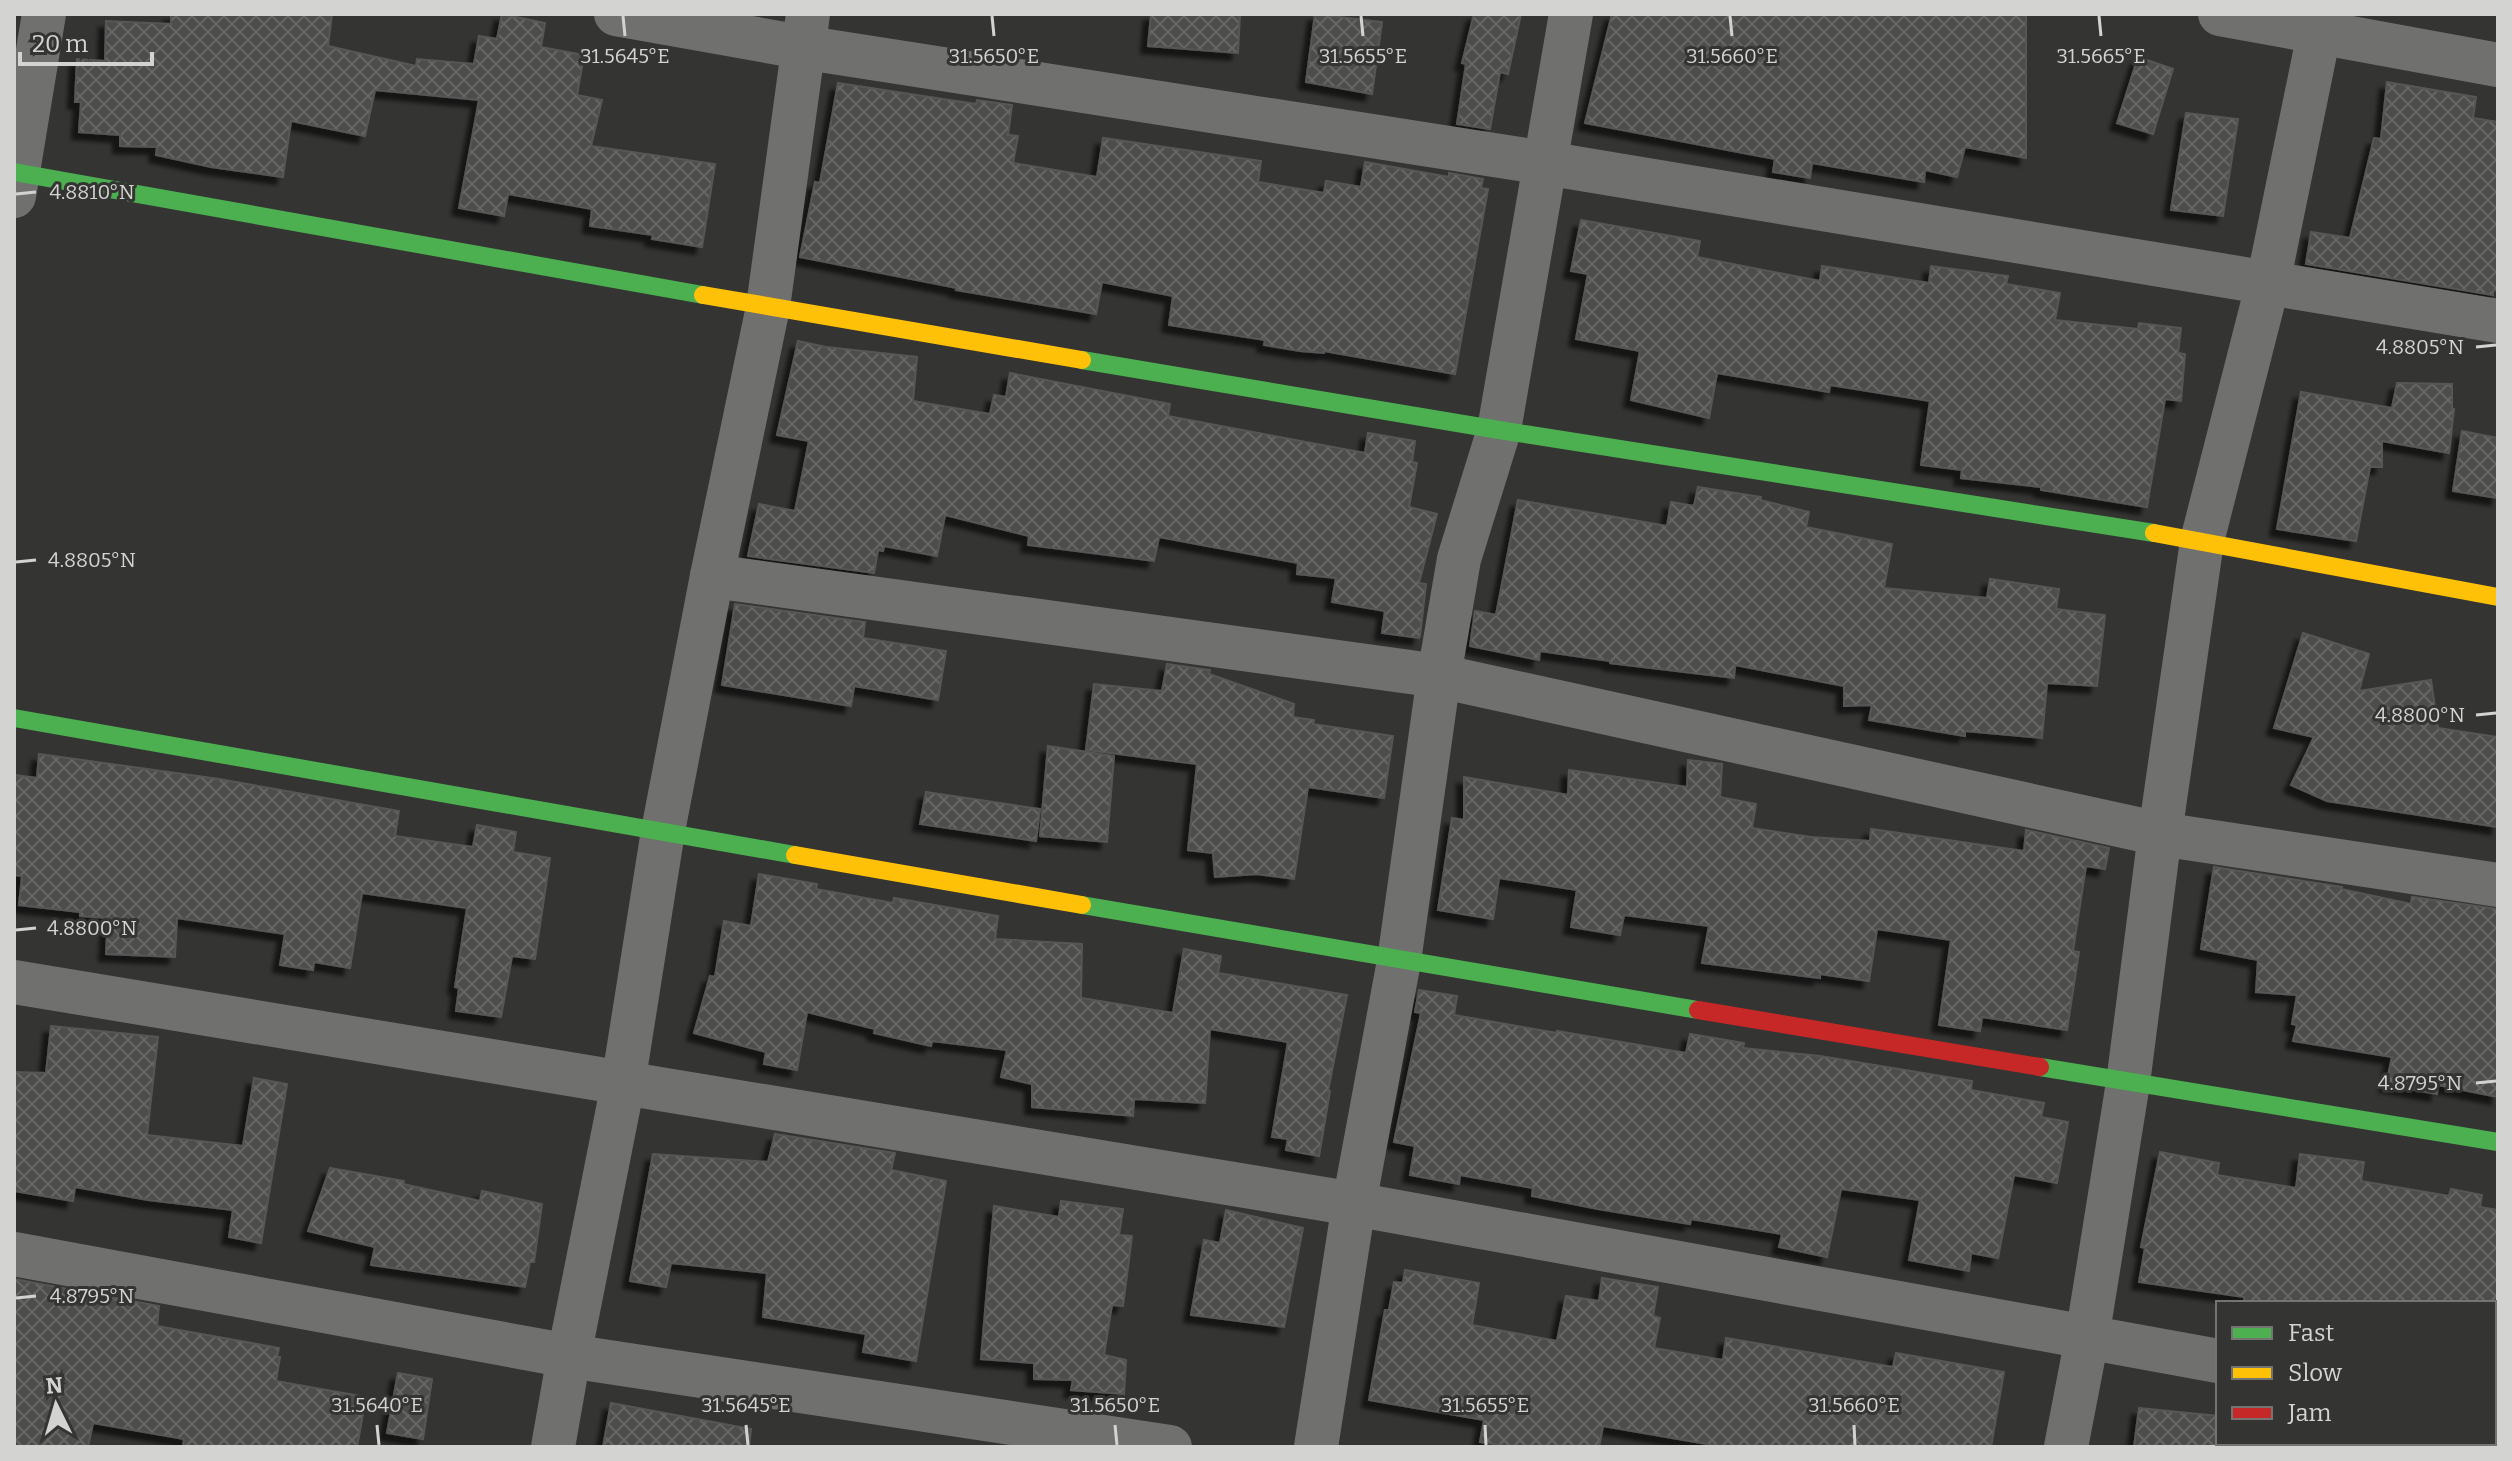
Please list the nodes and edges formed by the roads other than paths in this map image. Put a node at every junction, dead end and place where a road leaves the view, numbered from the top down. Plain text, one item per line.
1 (44, 14) edge
2 (616, 14) edge
3 (1571, 14) edge
4 (2220, 14) edge
5 (2321, 22) edge
6 (804, 31) edge
7 (2498, 65) edge
8 (1545, 163) junction
9 (15, 181) edge
10 (2268, 283) junction
11 (768, 307) junction
12 (2498, 321) edge
13 (1499, 430) junction
14 (2202, 541) junction
15 (712, 576) junction
16 (2498, 597) edge
17 (1439, 676) junction
18 (14, 718) edge
19 (663, 831) junction
20 (2160, 834) junction
21 (2498, 885) edge
22 (1399, 961) junction
23 (14, 982) edge
24 (2128, 1083) junction
25 (623, 1084) junction
26 (2498, 1142) edge
27 (1354, 1204) junction
28 (14, 1254) edge
29 (2087, 1338) junction
30 (569, 1356) junction
31 (2216, 1361) edge
32 (553, 1447) edge
33 (1170, 1447) edge
34 (1316, 1447) edge
35 (2066, 1447) edge

1 - 9 street
2 - 6 street
3 - 8 street
4 - 5 street
5 - 7 street
5 - 10 street
6 - 8 street
6 - 11 street
8 - 10 street
8 - 13 street
9 - 11 street
10 - 12 street
10 - 14 street
11 - 13 street
11 - 15 street
13 - 14 street
13 - 17 street
14 - 16 street
14 - 20 street
15 - 17 street
15 - 19 street
17 - 20 street
17 - 22 street
18 - 19 street
19 - 22 street
19 - 25 street
20 - 21 street
20 - 24 street
22 - 24 street
22 - 27 street
23 - 25 street
24 - 26 street
24 - 29 street
25 - 27 street
25 - 30 street
27 - 29 street
27 - 34 street
28 - 30 street
29 - 31 street
29 - 35 street
30 - 32 street
30 - 33 street

